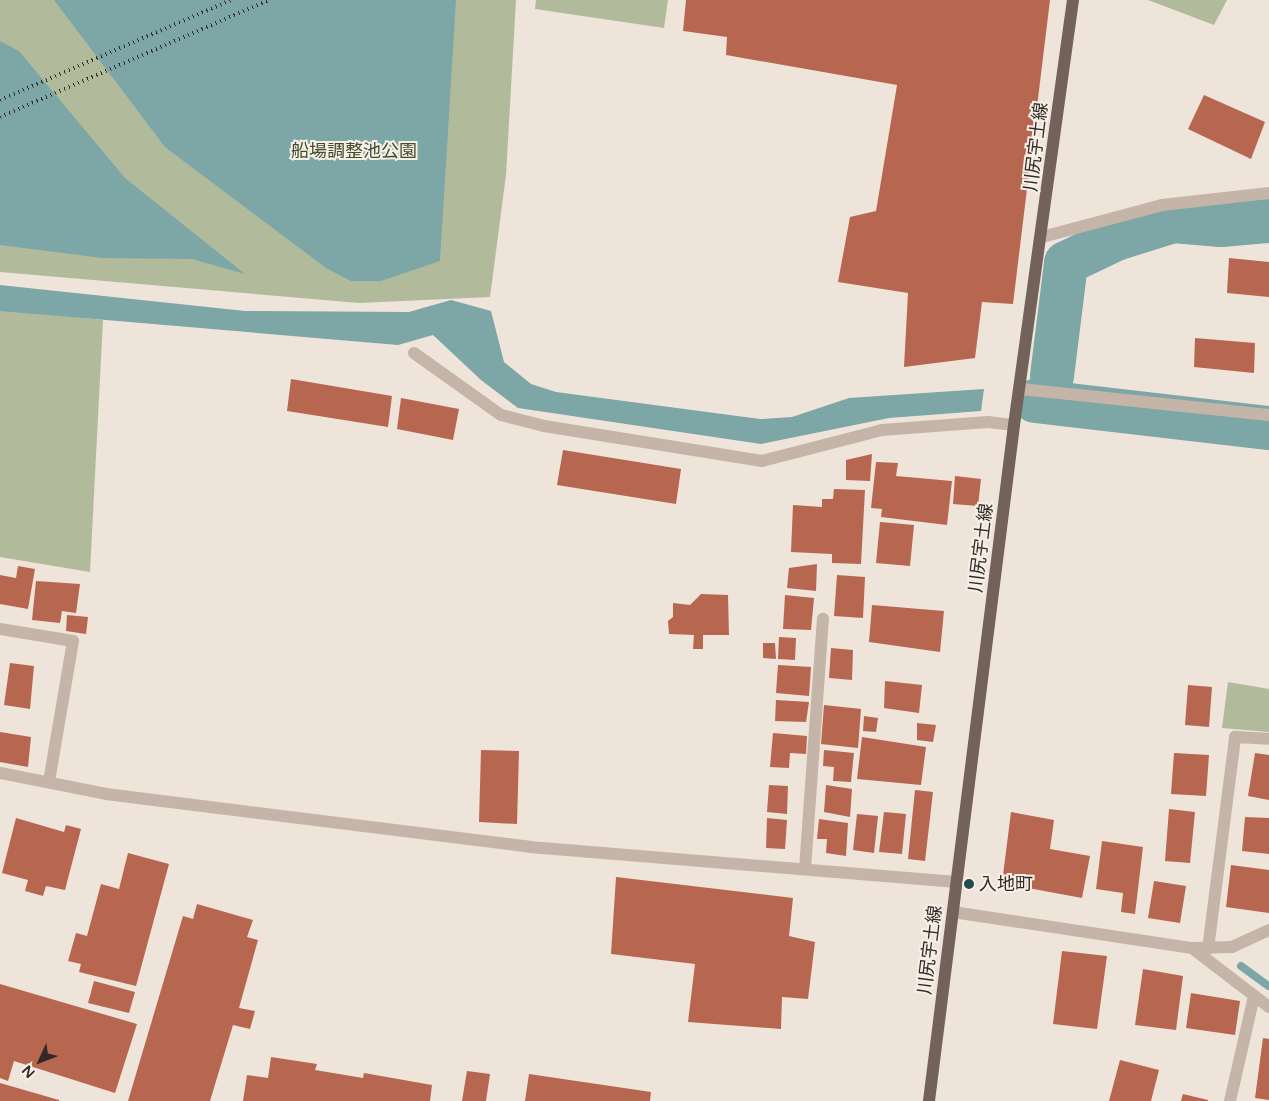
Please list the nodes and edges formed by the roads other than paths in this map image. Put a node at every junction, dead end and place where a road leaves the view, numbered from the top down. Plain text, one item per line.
1 (1073, 0) edge
2 (1269, 193) edge
3 (1042, 237) junction
4 (414, 353) dead end
5 (1021, 389) junction
6 (1269, 414) edge
7 (1014, 425) junction
8 (823, 620) dead end
9 (0, 629) edge
10 (1269, 739) edge
11 (0, 773) edge
12 (49, 781) junction
13 (805, 869) junction
14 (957, 882) junction
15 (953, 912) junction
16 (1269, 930) edge
17 (1192, 948) junction
18 (1208, 949) junction
19 (1254, 996) junction
20 (1269, 1007) edge
21 (928, 1101) edge
22 (1230, 1101) edge

1 - 3 main road, 川尻宇土線
2 - 3 street
3 - 5 main road, 川尻宇土線
4 - 7 street
5 - 6 street
5 - 7 main road, 川尻宇土線
7 - 14 main road, 川尻宇土線
8 - 13 street
9 - 12 street
10 - 18 street
11 - 12 street
12 - 13 street
13 - 14 street
14 - 15 main road, 川尻宇土線
15 - 17 street
15 - 21 main road, 川尻宇土線
16 - 18 street
17 - 18 street
17 - 19 street
19 - 20 street
19 - 22 street

